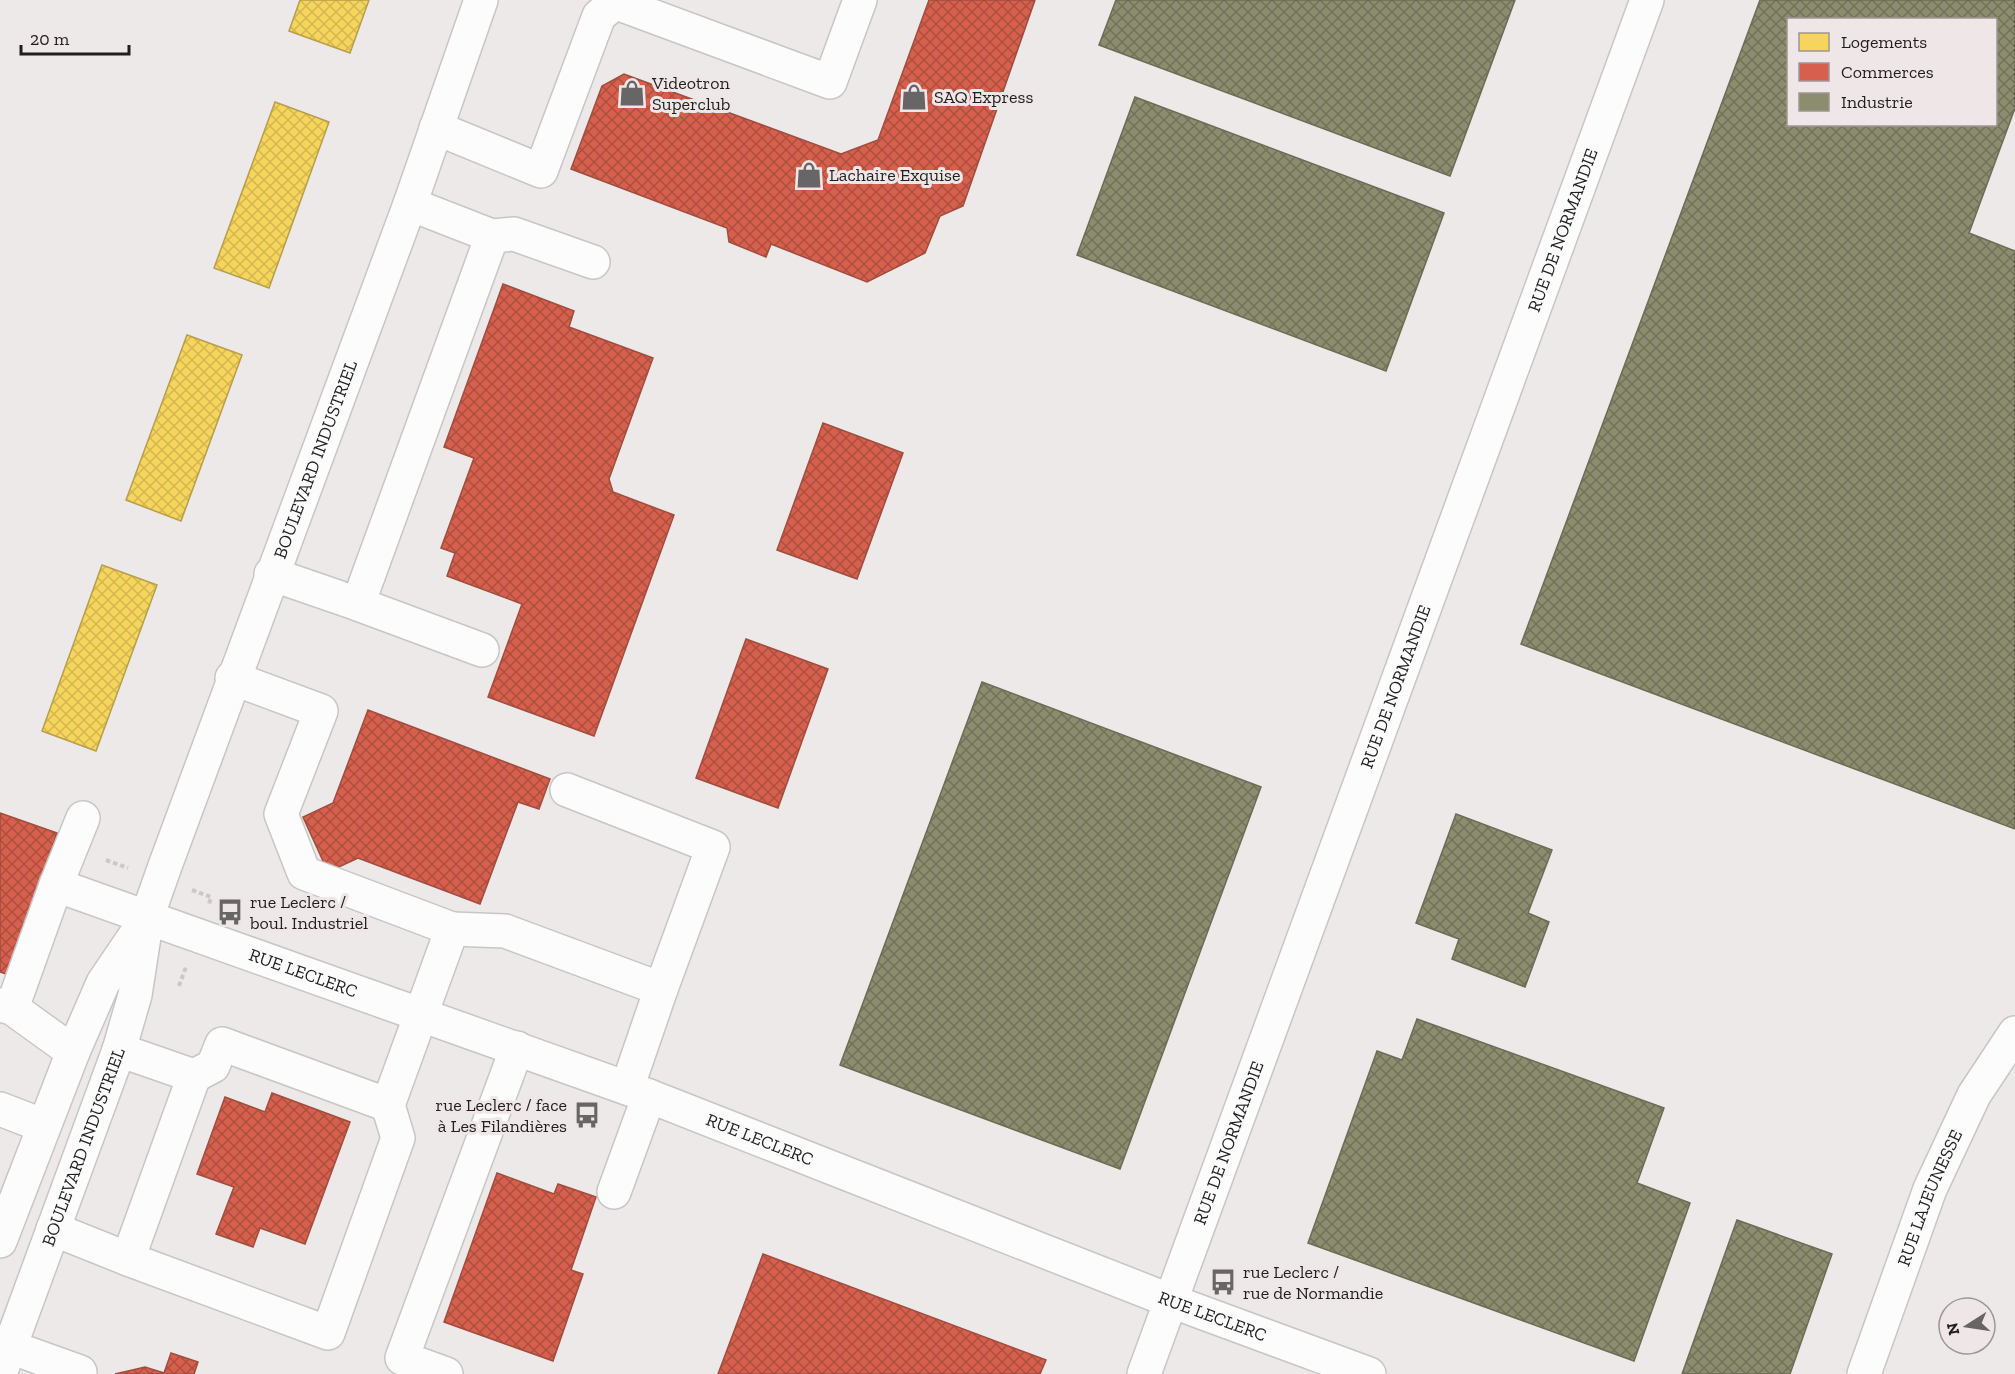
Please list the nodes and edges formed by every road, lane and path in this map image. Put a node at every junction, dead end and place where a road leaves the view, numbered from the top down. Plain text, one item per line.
1 (481, 0) edge
2 (860, 0) edge
3 (1647, 0) edge
4 (617, 1) edge
5 (436, 128) junction
6 (410, 204) junction
7 (492, 236) junction
8 (593, 262) dead end
9 (271, 574) junction
10 (358, 604) junction
11 (482, 650) dead end
12 (232, 678) junction
13 (567, 790) dead end
14 (83, 818) dead end
15 (56, 885) junction
16 (147, 917) junction
17 (452, 929) junction
18 (661, 990) junction
19 (6, 1006) edge
20 (422, 1013) junction
21 (2015, 1033) edge
22 (517, 1048) junction
23 (119, 1050) junction
24 (73, 1052) junction
25 (194, 1076) junction
26 (638, 1092) junction
27 (388, 1105) junction
28 (0, 1110) edge
29 (44, 1126) junction
30 (614, 1191) dead end
31 (53, 1229) junction
32 (0, 1241) edge
33 (128, 1259) junction
34 (1171, 1301) junction
35 (5, 1360) edge
36 (79, 1374) edge
37 (446, 1374) edge
38 (1144, 1374) edge
39 (1369, 1374) edge
40 (1864, 1374) edge

1 - 5 street, BOULEVARD INDUSTRIEL
2 - 4 street
3 - 34 street, RUE DE NORMANDIE
4 - 5 street
5 - 6 street, BOULEVARD INDUSTRIEL
6 - 7 street
6 - 9 street, BOULEVARD INDUSTRIEL
7 - 8 street
7 - 10 street
9 - 10 street
9 - 12 street, BOULEVARD INDUSTRIEL
10 - 11 street
12 - 16 street, BOULEVARD INDUSTRIEL
12 - 17 street
13 - 18 street
14 - 15 street
15 - 16 street, RUE LECLERC
15 - 19 street
16 - 20 street, RUE LECLERC
16 - 23 street, BOULEVARD INDUSTRIEL
16 - 24 street, BOULEVARD INDUSTRIEL
17 - 18 street
17 - 20 street
18 - 26 street
19 - 24 street
20 - 22 street, RUE LECLERC
20 - 27 street
21 - 40 street, RUE LAJEUNESSE
22 - 26 street, RUE LECLERC
22 - 37 street
23 - 25 street
23 - 31 street, BOULEVARD INDUSTRIEL
24 - 29 street, BOULEVARD INDUSTRIEL
25 - 27 street
25 - 33 street
26 - 30 street
26 - 34 street, RUE LECLERC
27 - 33 street
28 - 29 street
29 - 32 street, BOULEVARD INDUSTRIEL
31 - 33 street
31 - 35 street, BOULEVARD INDUSTRIEL
34 - 38 street, RUE DE NORMANDIE
34 - 39 street, RUE LECLERC
35 - 36 street

